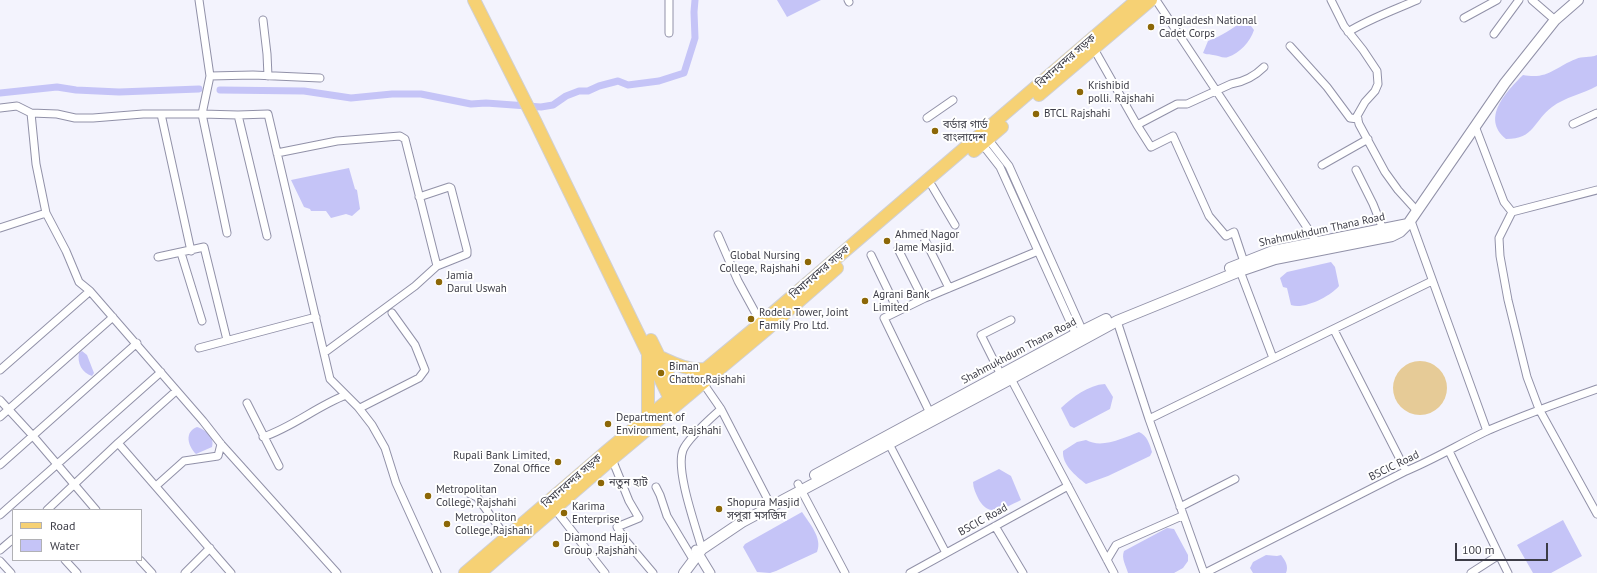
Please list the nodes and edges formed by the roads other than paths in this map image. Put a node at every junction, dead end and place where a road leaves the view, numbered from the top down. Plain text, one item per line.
1 (199, 0) edge
2 (474, 0) edge
3 (483, 0) edge
4 (669, 0) edge
5 (1137, 0) edge
6 (1151, 0) edge
7 (1156, 0) edge
8 (1331, 0) edge
9 (1417, 0) edge
10 (1497, 0) edge
11 (1519, 0) edge
12 (1532, 0) edge
13 (1578, 0) edge
14 (1464, 18) dead end
15 (263, 20) dead end
16 (1555, 20) junction
17 (1348, 32) junction
18 (670, 33) dead end
19 (1494, 34) dead end
20 (1290, 46) dead end
21 (1094, 49) junction
22 (1264, 67) dead end
23 (210, 76) junction
24 (268, 76) junction
25 (320, 78) dead end
26 (1217, 90) junction
27 (527, 98) junction
28 (954, 100) dead end
29 (0, 108) edge
30 (1019, 108) junction
31 (31, 113) junction
32 (1597, 113) edge
33 (161, 114) junction
34 (202, 114) junction
35 (238, 115) junction
36 (927, 118) dead end
37 (1358, 119) junction
38 (1573, 124) dead end
39 (1137, 125) junction
40 (1475, 126) junction
41 (1368, 138) junction
42 (985, 142) junction
43 (277, 153) junction
44 (1322, 165) dead end
45 (1356, 170) dead end
46 (932, 186) junction
47 (1597, 190) edge
48 (419, 197) junction
49 (1417, 211) junction
50 (1512, 212) junction
51 (46, 213) junction
52 (1409, 222) junction
53 (955, 225) dead end
54 (0, 228) edge
55 (1383, 229) junction
56 (227, 233) dead end
57 (922, 234) dead end
58 (718, 235) dead end
59 (267, 236) dead end
60 (1316, 241) junction
61 (898, 249) dead end
62 (191, 251) junction
63 (1038, 251) junction
64 (181, 253) junction
65 (871, 255) dead end
66 (158, 257) dead end
67 (437, 266) junction
68 (1242, 266) junction
69 (1432, 281) junction
70 (949, 288) junction
71 (90, 291) junction
72 (923, 299) junction
73 (898, 311) junction
74 (392, 313) dead end
75 (316, 317) junction
76 (113, 318) junction
77 (1011, 320) dead end
78 (202, 321) dead end
79 (1117, 321) junction
80 (762, 323) junction
81 (1334, 330) junction
82 (1080, 336) junction
83 (227, 340) junction
84 (137, 343) junction
85 (199, 348) dead end
86 (324, 353) junction
87 (654, 354) junction
88 (1273, 358) junction
89 (706, 369) junction
90 (0, 370) edge
91 (161, 372) junction
92 (1006, 375) junction
93 (703, 383) junction
94 (1597, 389) edge
95 (176, 391) junction
96 (346, 395) junction
97 (674, 396) junction
98 (0, 400) edge
99 (248, 403) dead end
100 (360, 408) junction
101 (721, 409) junction
102 (1539, 409) junction
103 (8, 410) junction
104 (930, 413) junction
105 (0, 417) edge
106 (648, 418) junction
107 (1149, 419) junction
108 (1487, 431) junction
109 (33, 436) junction
110 (263, 437) junction
111 (888, 440) junction
112 (118, 443) junction
113 (221, 444) junction
114 (1449, 451) junction
115 (612, 459) junction
116 (0, 465) edge
117 (56, 465) junction
118 (279, 466) dead end
119 (1406, 471) junction
120 (1235, 480) dead end
121 (74, 485) junction
122 (156, 486) junction
123 (1068, 486) junction
124 (656, 487) dead end
125 (799, 487) junction
126 (470, 494) dead end
127 (768, 500) junction
128 (1180, 507) junction
129 (554, 508) junction
130 (48, 509) edge
131 (95, 509) edge
132 (1597, 514) edge
133 (0, 515) edge
134 (1182, 516) junction
135 (995, 526) junction
136 (506, 537) junction
137 (12, 540) edge
138 (210, 548) junction
139 (0, 550) edge
140 (698, 551) junction
141 (946, 553) junction
142 (1499, 555) junction
143 (1107, 560) junction
144 (0, 561) edge
145 (66, 561) edge
146 (141, 561) edge
147 (11, 573) edge
148 (77, 573) edge
149 (152, 573) edge
150 (185, 573) edge
151 (231, 573) edge
152 (337, 573) edge
153 (437, 573) edge
154 (465, 573) edge
155 (480, 573) edge
156 (605, 573) edge
157 (653, 573) edge
158 (677, 573) edge
159 (684, 573) edge
160 (710, 573) edge
161 (845, 573) edge
162 (910, 573) edge
163 (1023, 573) edge
164 (1114, 573) edge
165 (1204, 573) edge
166 (1471, 573) edge
167 (1508, 573) edge

1 - 23 street
2 - 27 main road
3 - 27 main road
4 - 18 street
5 - 30 main road, বিমানবন্দর সড়ক
6 - 21 main road, বিমানবন্দর সড়ক
7 - 26 street
8 - 17 street
9 - 17 street
10 - 14 street
11 - 19 street
12 - 16 street
13 - 16 main road, Shahmukhdum Thana Road
15 - 24 street
16 - 40 main road, Shahmukhdum Thana Road
17 - 37 street
20 - 37 street
21 - 30 main road, বিমানবন্দর সড়ক
21 - 39 street
22 - 26 street
23 - 24 street
23 - 34 street
24 - 25 street
26 - 39 street
26 - 60 street
27 - 87 main road
28 - 36 street
29 - 31 street
30 - 42 main road, বিমানবন্দর সড়ক
30 - 80 main road, বিমানবন্দর সড়ক
31 - 33 street
31 - 51 street
32 - 38 street
33 - 34 street
33 - 62 street
34 - 35 street
34 - 56 street
35 - 43 street
35 - 59 street
37 - 41 street
39 - 68 street
40 - 49 main road, Shahmukhdum Thana Road
40 - 50 street
41 - 44 street
41 - 49 street
42 - 46 main road, বিমানবন্দর সড়ক
42 - 63 street
42 - 82 street
43 - 48 street
43 - 75 street
45 - 55 street
46 - 53 street
46 - 93 main road, বিমানবন্দর সড়ক
47 - 50 street
48 - 67 street
48 - 67 street
49 - 52 main road, Shahmukhdum Thana Road
50 - 102 street
51 - 54 street
51 - 71 street
52 - 55 main road, Shahmukhdum Thana Road
52 - 68 main road, Shahmukhdum Thana Road
52 - 69 street
55 - 60 main road, Shahmukhdum Thana Road
57 - 70 street
58 - 80 street
60 - 68 main road, Shahmukhdum Thana Road
61 - 72 street
62 - 64 street
62 - 83 street
63 - 70 street
63 - 82 street
64 - 66 street
64 - 78 street
65 - 73 street
67 - 86 street
68 - 79 main road, Shahmukhdum Thana Road
68 - 82 main road, Shahmukhdum Thana Road
68 - 88 street
69 - 81 street
69 - 108 street
70 - 72 street
71 - 76 street
71 - 90 street
72 - 73 street
73 - 104 street
74 - 100 street
75 - 83 street
75 - 86 street
76 - 84 street
76 - 103 street
77 - 92 street
79 - 82 main road, Shahmukhdum Thana Road
79 - 107 street, BSCIC Road
80 - 89 main road, বিমানবন্দর সড়ক
81 - 88 street
81 - 119 street
82 - 92 main road, Shahmukhdum Thana Road
83 - 85 street
84 - 91 street
84 - 109 street
86 - 96 street
87 - 89 main road
87 - 97 main road
87 - 106 main road
88 - 107 street
89 - 97 main road, বিমানবন্দর সড়ক
91 - 95 street
91 - 117 street
92 - 104 main road, Shahmukhdum Thana Road
92 - 111 main road, Shahmukhdum Thana Road
92 - 123 street
93 - 101 street
93 - 115 main road, বিমানবন্দর সড়ক
94 - 102 street, BSCIC Road
95 - 112 street
95 - 113 street
96 - 100 street
96 - 110 street
97 - 106 main road, বিমানবন্দর সড়ক
98 - 103 street
99 - 110 street
100 - 153 street
101 - 127 street
101 - 140 street
102 - 108 street, BSCIC Road
102 - 132 street
103 - 105 street
103 - 109 street
104 - 111 main road, Shahmukhdum Thana Road
106 - 136 main road, বিমানবন্দর সড়ক
107 - 128 street, BSCIC Road
108 - 114 street, BSCIC Road
109 - 116 street
109 - 117 street
110 - 118 street
111 - 125 main road, Shahmukhdum Thana Road
111 - 141 street
112 - 121 street
112 - 122 street
113 - 122 street
113 - 152 street
114 - 119 street, BSCIC Road
114 - 142 street
115 - 129 main road, বিমানবন্দর সড়ক
115 - 157 street
117 - 121 street
117 - 133 street
119 - 165 street, BSCIC Road
120 - 128 street
121 - 130 street
121 - 131 street
122 - 138 street
123 - 135 street, BSCIC Road
123 - 143 street
124 - 140 street
125 - 127 main road, Shahmukhdum Thana Road
125 - 140 main road, Shahmukhdum Thana Road
125 - 161 street
126 - 136 street
127 - 140 main road, Shahmukhdum Thana Road
128 - 134 street, BSCIC Road
129 - 155 main road, বিমানবন্দর সড়ক
129 - 156 street
134 - 143 street
134 - 165 street, BSCIC Road
135 - 141 street, BSCIC Road
135 - 163 street
136 - 154 main road, বিমানবন্দর সড়ক
137 - 139 street
138 - 150 street
138 - 151 street
140 - 158 main road, Shahmukhdum Thana Road
140 - 159 main road, Shahmukhdum Thana Road
140 - 160 street
141 - 162 street, BSCIC Road
142 - 166 street
142 - 167 street
143 - 164 street
144 - 147 street
145 - 148 street
146 - 149 street

